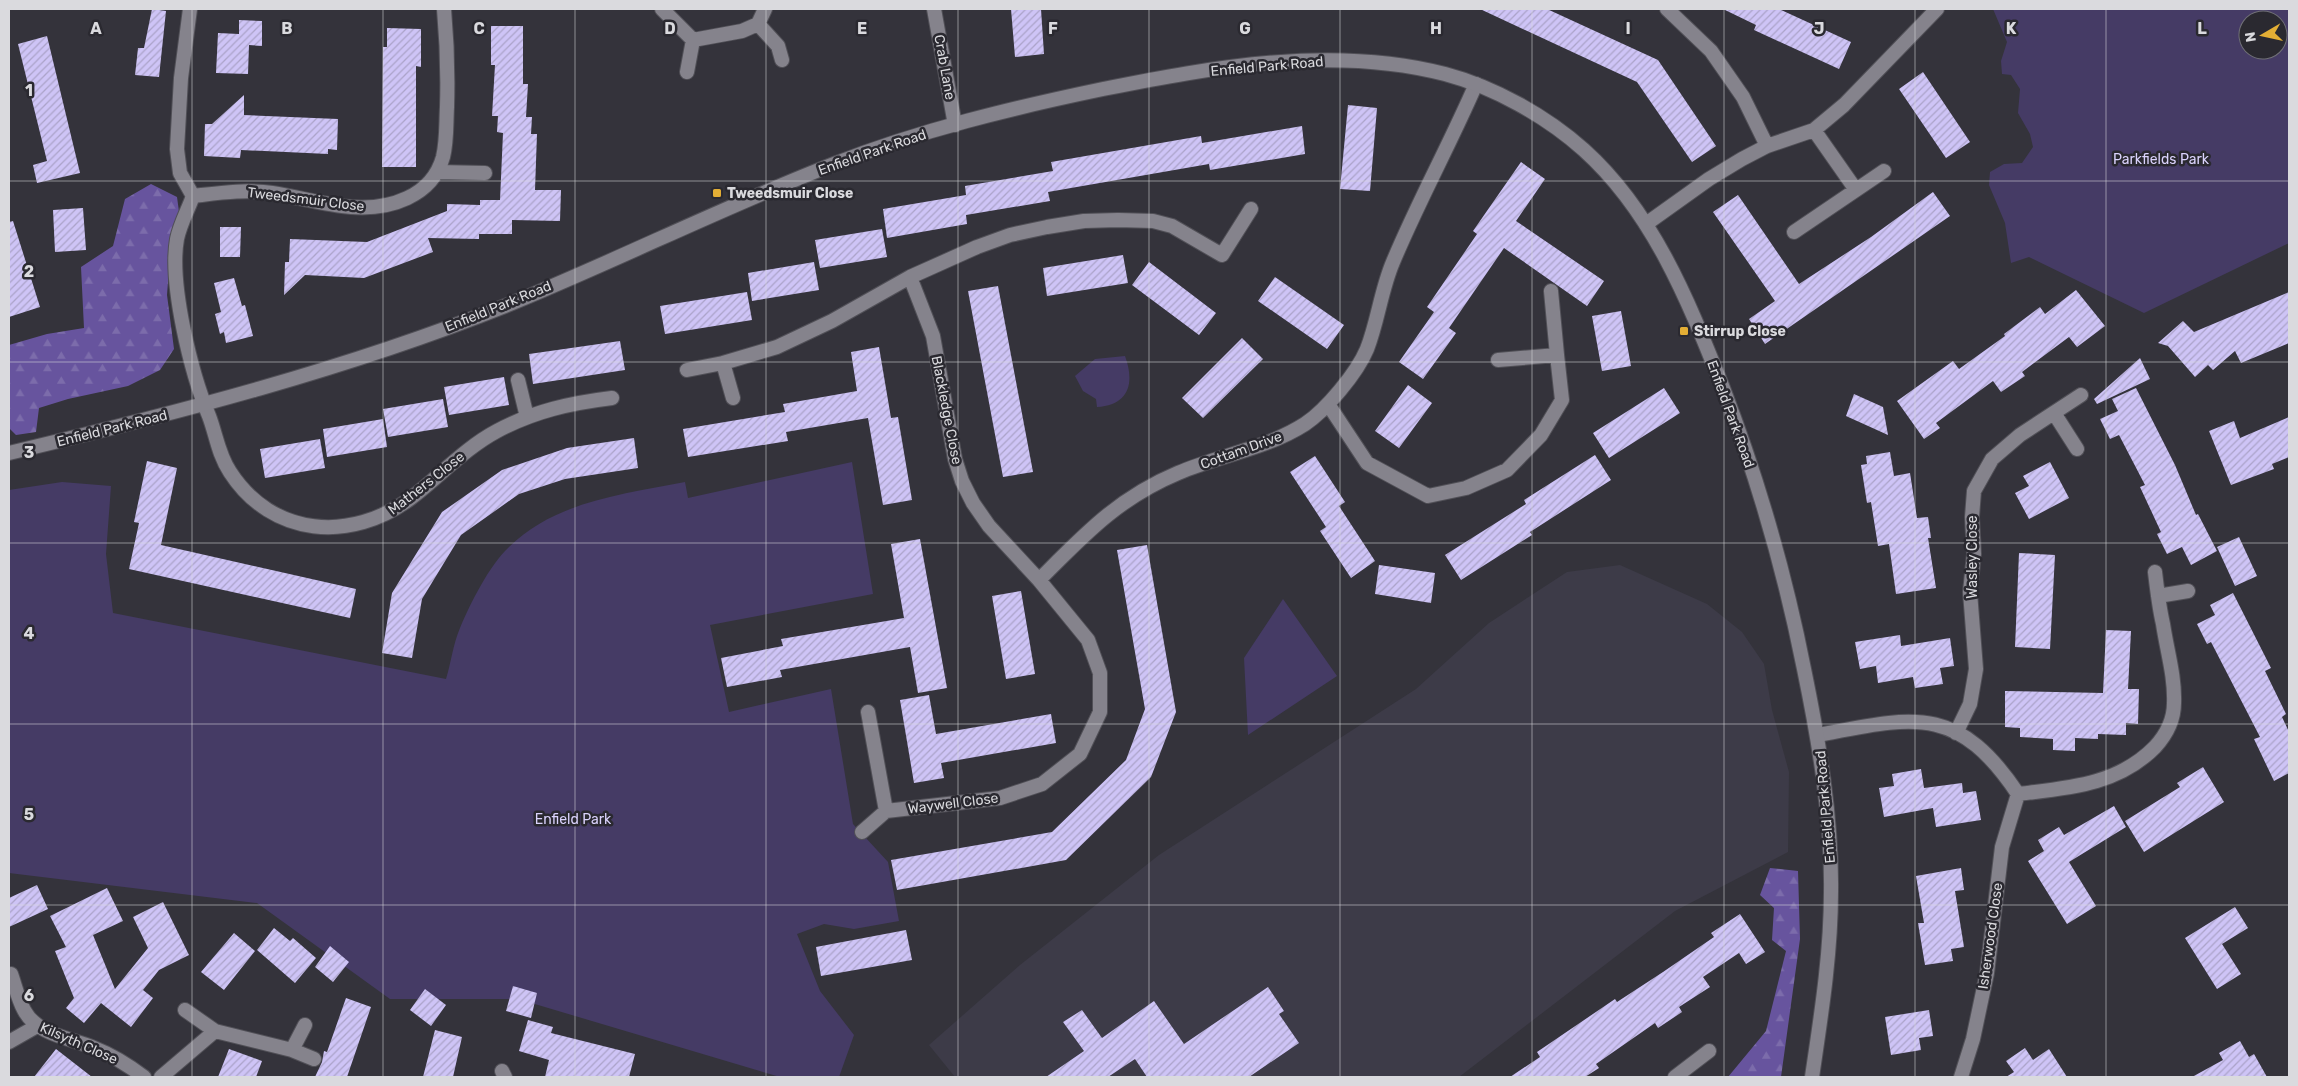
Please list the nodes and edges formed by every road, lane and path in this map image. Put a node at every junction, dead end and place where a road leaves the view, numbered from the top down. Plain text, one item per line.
1 (190, 9) edge
2 (444, 9) edge
3 (662, 9) edge
4 (765, 9) edge
5 (934, 9) edge
6 (1667, 9) edge
7 (1937, 9) edge
8 (758, 24) junction
9 (693, 40) junction
10 (782, 60) dead end
11 (687, 72) dead end
12 (1476, 84) junction
13 (955, 125) junction
14 (1814, 130) junction
15 (1767, 146) junction
16 (1884, 171) dead end
17 (437, 172) junction
18 (485, 173) dead end
19 (1856, 190) junction
20 (193, 196) junction
21 (1251, 209) dead end
22 (1646, 224) junction
23 (1794, 232) dead end
24 (910, 277) junction
25 (1551, 291) dead end
26 (1557, 355) junction
27 (1498, 360) dead end
28 (724, 363) junction
29 (687, 370) dead end
30 (518, 380) dead end
31 (2081, 395) dead end
32 (612, 398) dead end
33 (733, 398) dead end
34 (204, 404) junction
35 (1328, 404) junction
36 (2054, 414) junction
37 (527, 417) junction
38 (2077, 450) dead end
39 (9, 453) edge
40 (2155, 572) dead end
41 (1039, 580) junction
42 (2188, 591) dead end
43 (2158, 596) junction
44 (868, 712) dead end
45 (1956, 733) junction
46 (1818, 735) junction
47 (2018, 794) junction
48 (886, 811) junction
49 (862, 832) dead end
50 (12, 974) dead end
51 (184, 1010) dead end
52 (305, 1025) dead end
53 (37, 1026) junction
54 (215, 1032) junction
55 (9, 1042) edge
56 (292, 1050) junction
57 (1709, 1050) dead end
58 (314, 1059) dead end
59 (144, 1077) edge
60 (161, 1077) edge
61 (1675, 1077) edge
62 (1812, 1077) edge
63 (1961, 1077) edge

1 - 20 street
2 - 17 street, Tweedsmuir Close
3 - 9 street
4 - 8 street
5 - 13 street, Crab Lane
6 - 15 street
7 - 14 street
8 - 9 street
8 - 10 street
9 - 11 street
12 - 13 street, Enfield Park Road
12 - 22 street, Enfield Park Road
12 - 35 street, Cottam Drive
13 - 34 street, Enfield Park Road
14 - 15 street
14 - 19 street
15 - 22 street
16 - 19 street
17 - 18 street
17 - 20 street, Tweedsmuir Close
19 - 23 street
20 - 34 street
21 - 24 street
22 - 46 street, Enfield Park Road
24 - 28 street
24 - 41 street, Blackledge Close
25 - 26 street
26 - 27 street
26 - 35 street
28 - 29 street
28 - 33 street
30 - 37 street
31 - 36 street, Wasley Close
32 - 37 street, Mathers Close
34 - 37 street, Mathers Close
34 - 39 street, Enfield Park Road
35 - 41 street, Cottam Drive
36 - 38 street
36 - 45 street, Wasley Close
40 - 43 street
41 - 48 street, Waywell Close
42 - 43 street
43 - 47 street
44 - 48 street
45 - 46 street
45 - 47 street
46 - 62 street, Enfield Park Road
47 - 63 street, Isherwood Close
48 - 49 street
50 - 53 street, Kilsyth Close
51 - 54 street
52 - 56 street
53 - 55 street
53 - 59 street, Kilsyth Close
54 - 56 street
54 - 60 street
56 - 58 street
57 - 61 street

